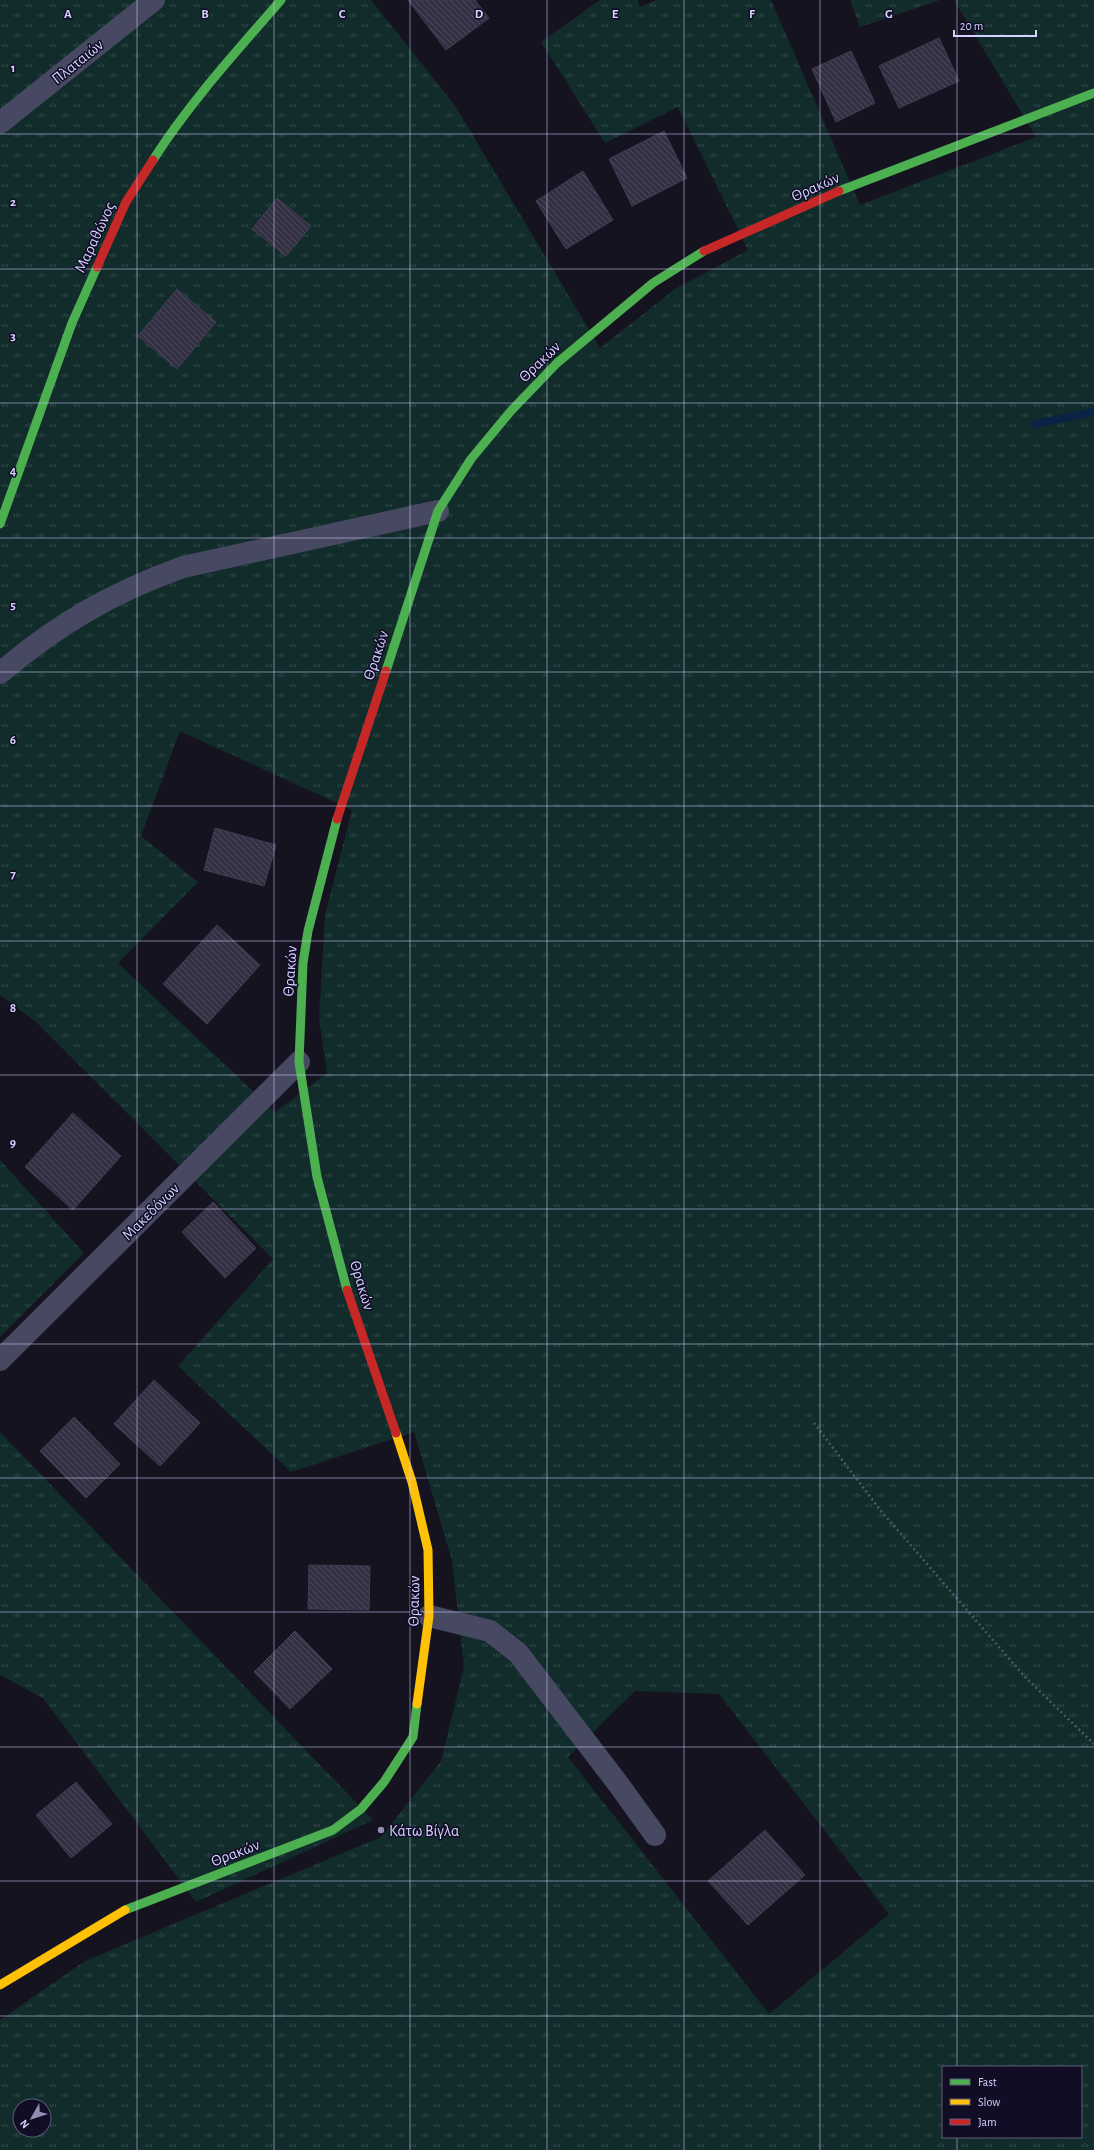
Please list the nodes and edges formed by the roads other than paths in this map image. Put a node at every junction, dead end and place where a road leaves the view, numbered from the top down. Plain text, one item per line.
1 (154, 0) edge
2 (281, 0) edge
3 (1094, 93) edge
4 (0, 123) edge
5 (438, 511) junction
6 (0, 524) edge
7 (0, 673) edge
8 (299, 1062) junction
9 (0, 1360) edge
10 (430, 1616) junction
11 (655, 1836) dead end
12 (0, 1985) edge

1 - 4 street, Πλαταιών
2 - 6 street, Μαραθώνος
3 - 5 street, Θρακών
5 - 7 street
5 - 8 street, Θρακών
8 - 9 street, Μακεδόνων
8 - 10 street, Θρακών
10 - 11 street
10 - 12 street, Θρακών

